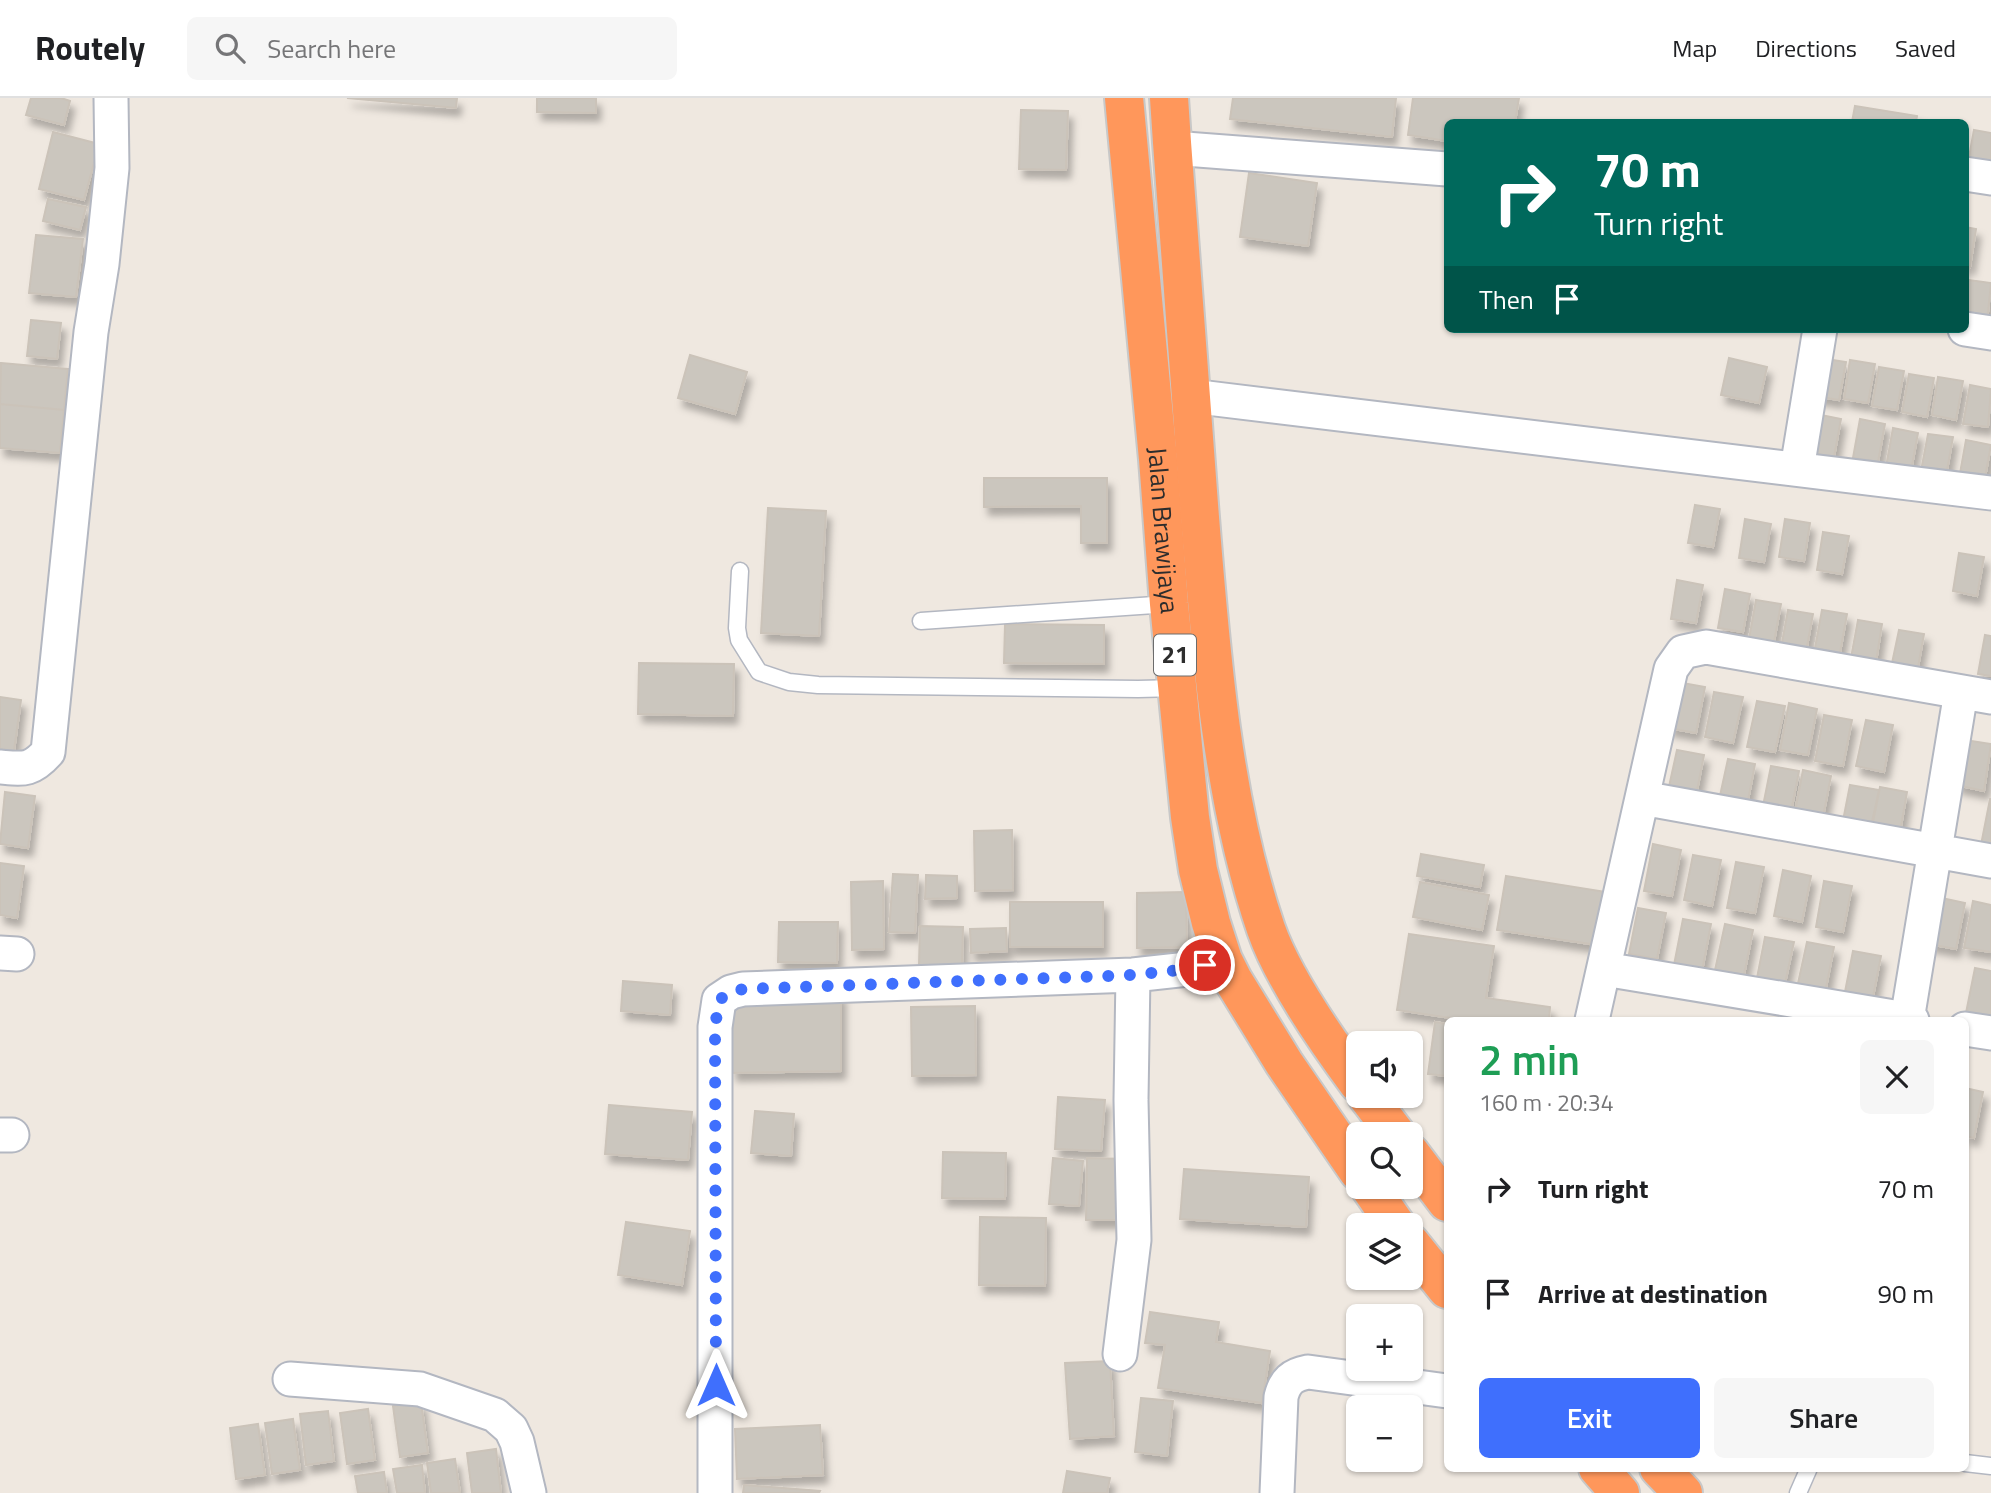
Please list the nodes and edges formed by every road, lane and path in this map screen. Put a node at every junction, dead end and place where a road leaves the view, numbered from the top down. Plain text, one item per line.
1 (111, 98) edge
2 (1124, 98) edge
3 (1168, 98) edge
4 (1172, 148) junction
5 (1444, 169) edge
6 (1969, 175) edge
7 (1991, 178) edge
8 (1969, 330) edge
9 (1819, 333) edge
10 (1991, 333) edge
11 (1191, 396) junction
12 (1797, 469) junction
13 (1991, 493) edge
14 (740, 571) dead end
15 (1169, 604) junction
16 (921, 621) dead end
17 (1178, 688) junction
18 (1976, 695) edge
19 (0, 767) edge
20 (1642, 798) junction
21 (1933, 851) junction
22 (1991, 861) edge
23 (1223, 960) junction
24 (1604, 969) junction
25 (1133, 975) junction
26 (1593, 1017) edge
27 (1891, 1017) edge
28 (1909, 1017) edge
29 (1969, 1030) edge
30 (1991, 1033) edge
31 (1346, 1067) edge
32 (1376, 1108) edge
33 (1387, 1122) edge
34 (1346, 1153) edge
35 (1423, 1170) edge
36 (1444, 1198) edge
37 (1423, 1259) edge
38 (1444, 1285) edge
39 (1120, 1354) dead end
40 (290, 1379) dead end
41 (1444, 1391) edge
42 (1969, 1463) edge
43 (1991, 1466) edge
44 (1602, 1472) edge
45 (1663, 1472) edge
46 (1807, 1472) edge
47 (528, 1493) edge
48 (715, 1493) edge
49 (1277, 1493) edge
50 (1620, 1493) edge
51 (1683, 1493) edge
52 (1798, 1493) edge

1 - 19 street
2 - 15 highway, Jalan Brawijaya / 21
3 - 4 highway, Jalan Brawijaya / 21
4 - 5 street
4 - 11 highway, Jalan Brawijaya / 21
6 - 7 street
8 - 10 street
9 - 12 street
11 - 12 street
11 - 31 highway, Jalan Brawijaya / 21
12 - 13 street
14 - 17 lane
15 - 16 lane
15 - 17 highway, Jalan Brawijaya / 21
17 - 23 highway, Jalan Brawijaya / 21
18 - 20 street
18 - 21 street
20 - 21 street
20 - 24 street
21 - 22 street
21 - 28 street
23 - 25 street
23 - 34 highway, Jalan Brawijaya / 21
24 - 26 street
24 - 27 street
25 - 39 street
25 - 48 street
29 - 30 street
32 - 33 highway
35 - 36 highway
37 - 38 highway
40 - 47 street
41 - 49 street
42 - 43 lane
44 - 50 highway
45 - 51 highway
46 - 52 lane

